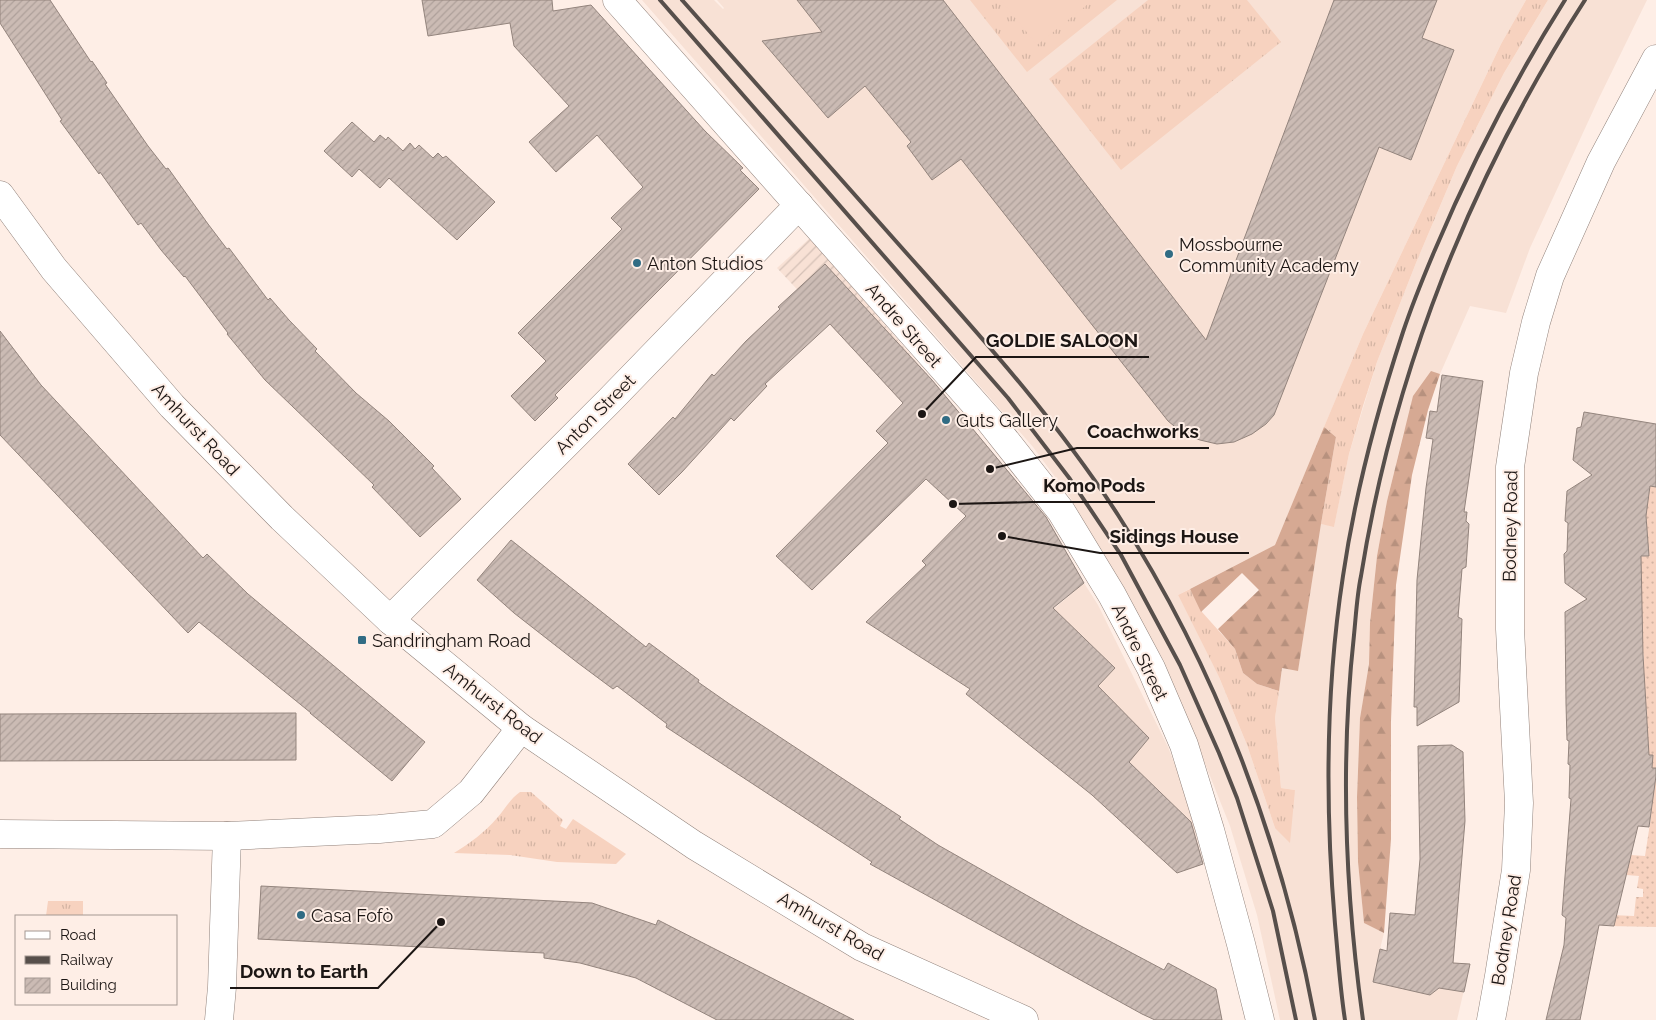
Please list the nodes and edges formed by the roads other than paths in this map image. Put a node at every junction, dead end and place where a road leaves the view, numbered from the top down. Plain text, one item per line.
1 (617, 0) edge
2 (1656, 59) edge
3 (0, 195) edge
4 (799, 205) junction
5 (390, 620) junction
6 (520, 728) junction
7 (0, 834) edge
8 (227, 836) junction
9 (219, 1020) edge
10 (1024, 1020) edge
11 (1260, 1020) edge
12 (1491, 1020) edge

1 - 4 street, Andre Street
2 - 12 street, Bodney Road
3 - 5 street, Amhurst Road
4 - 5 street, Anton Street
4 - 11 street, Andre Street
5 - 6 street, Amhurst Road
6 - 8 street
6 - 10 street, Amhurst Road
7 - 8 street
8 - 9 street

